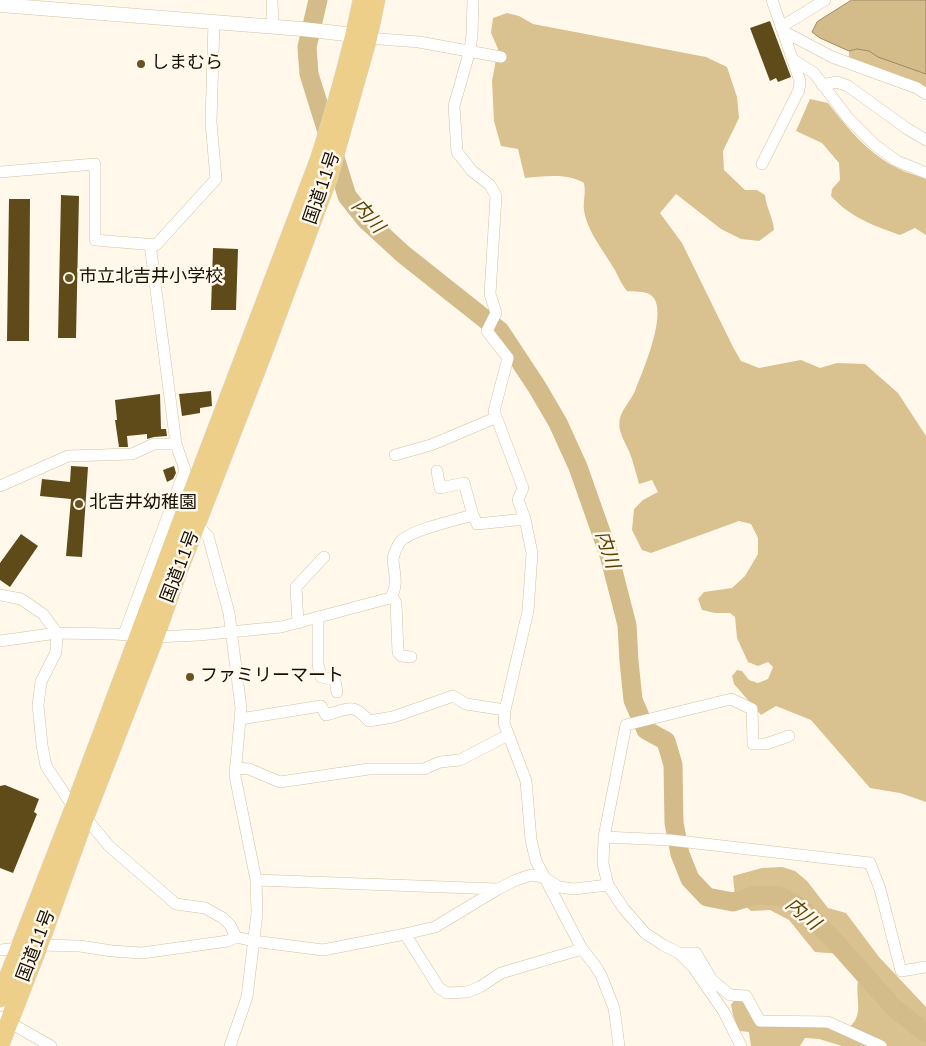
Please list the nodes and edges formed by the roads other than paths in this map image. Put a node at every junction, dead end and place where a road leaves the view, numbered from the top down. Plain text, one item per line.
1 (272, 0) edge
2 (362, 0) edge
3 (376, 0) edge
4 (473, 0) edge
5 (772, 0) edge
6 (825, 0) edge
7 (0, 5) edge
8 (214, 21) junction
9 (273, 27) junction
10 (782, 29) junction
11 (361, 36) junction
12 (470, 50) junction
13 (501, 57) dead end
14 (792, 59) junction
15 (822, 85) junction
16 (926, 94) edge
17 (926, 140) edge
18 (762, 164) dead end
19 (0, 172) edge
20 (926, 172) edge
21 (150, 244) junction
22 (495, 418) junction
23 (176, 444) junction
24 (395, 456) dead end
25 (437, 471) dead end
26 (0, 486) edge
27 (473, 515) junction
28 (526, 518) junction
29 (197, 524) junction
30 (324, 558) dead end
31 (0, 595) edge
32 (392, 596) junction
33 (318, 617) junction
34 (298, 623) junction
35 (231, 632) junction
36 (57, 634) junction
37 (139, 635) junction
38 (0, 641) edge
39 (411, 657) dead end
40 (337, 692) dead end
41 (505, 710) junction
42 (240, 719) junction
43 (508, 735) junction
44 (789, 736) dead end
45 (236, 768) junction
46 (80, 812) junction
47 (604, 837) junction
48 (543, 878) junction
49 (256, 880) junction
50 (608, 885) junction
51 (498, 889) junction
52 (405, 934) junction
53 (236, 937) junction
54 (253, 941) junction
55 (39, 944) junction
56 (19, 948) junction
57 (582, 949) junction
58 (0, 950) edge
59 (679, 954) junction
60 (926, 967) edge
61 (0, 998) edge
62 (4, 1020) edge
63 (2, 1044) edge
64 (51, 1046) edge
65 (230, 1046) edge
66 (619, 1046) edge
67 (741, 1046) edge
68 (881, 1046) edge

1 - 9 street
2 - 11 highway, 国道11号
3 - 11 highway, 国道11号
4 - 12 street
5 - 10 street
6 - 10 street
7 - 8 street
8 - 9 street
8 - 21 street
9 - 11 street
10 - 14 street
10 - 16 street
11 - 12 street
11 - 29 highway, 国道11号
11 - 37 highway, 国道11号
12 - 13 street
12 - 22 street
14 - 15 street
14 - 18 street
15 - 17 street
15 - 20 street
19 - 21 street
21 - 23 street
22 - 24 street
22 - 28 street
23 - 26 street
23 - 37 street
25 - 27 street
27 - 28 street
27 - 32 street
28 - 41 street
29 - 35 street
29 - 37 highway, 国道11号
30 - 34 street
31 - 36 street
32 - 33 street
32 - 39 street
33 - 34 street
33 - 40 street
34 - 35 street
35 - 37 street
35 - 42 street
36 - 37 street
36 - 38 street
36 - 46 street
37 - 46 highway, 国道11号
41 - 42 street
41 - 43 street
42 - 45 street
43 - 45 street
43 - 48 street
44 - 47 street
45 - 49 street
46 - 53 street
46 - 55 highway, 国道11号
46 - 56 highway, 国道11号
47 - 50 street
47 - 60 street
48 - 50 street
48 - 51 street
48 - 57 street
49 - 51 street
49 - 54 street
50 - 59 street
51 - 52 street
52 - 54 street
52 - 57 street
53 - 54 street
53 - 55 street
54 - 65 street
55 - 62 highway, 国道11号
56 - 58 street
56 - 61 highway, 国道11号
57 - 66 street
59 - 67 street
59 - 68 street
62 - 63 highway, 国道11号
62 - 64 street

